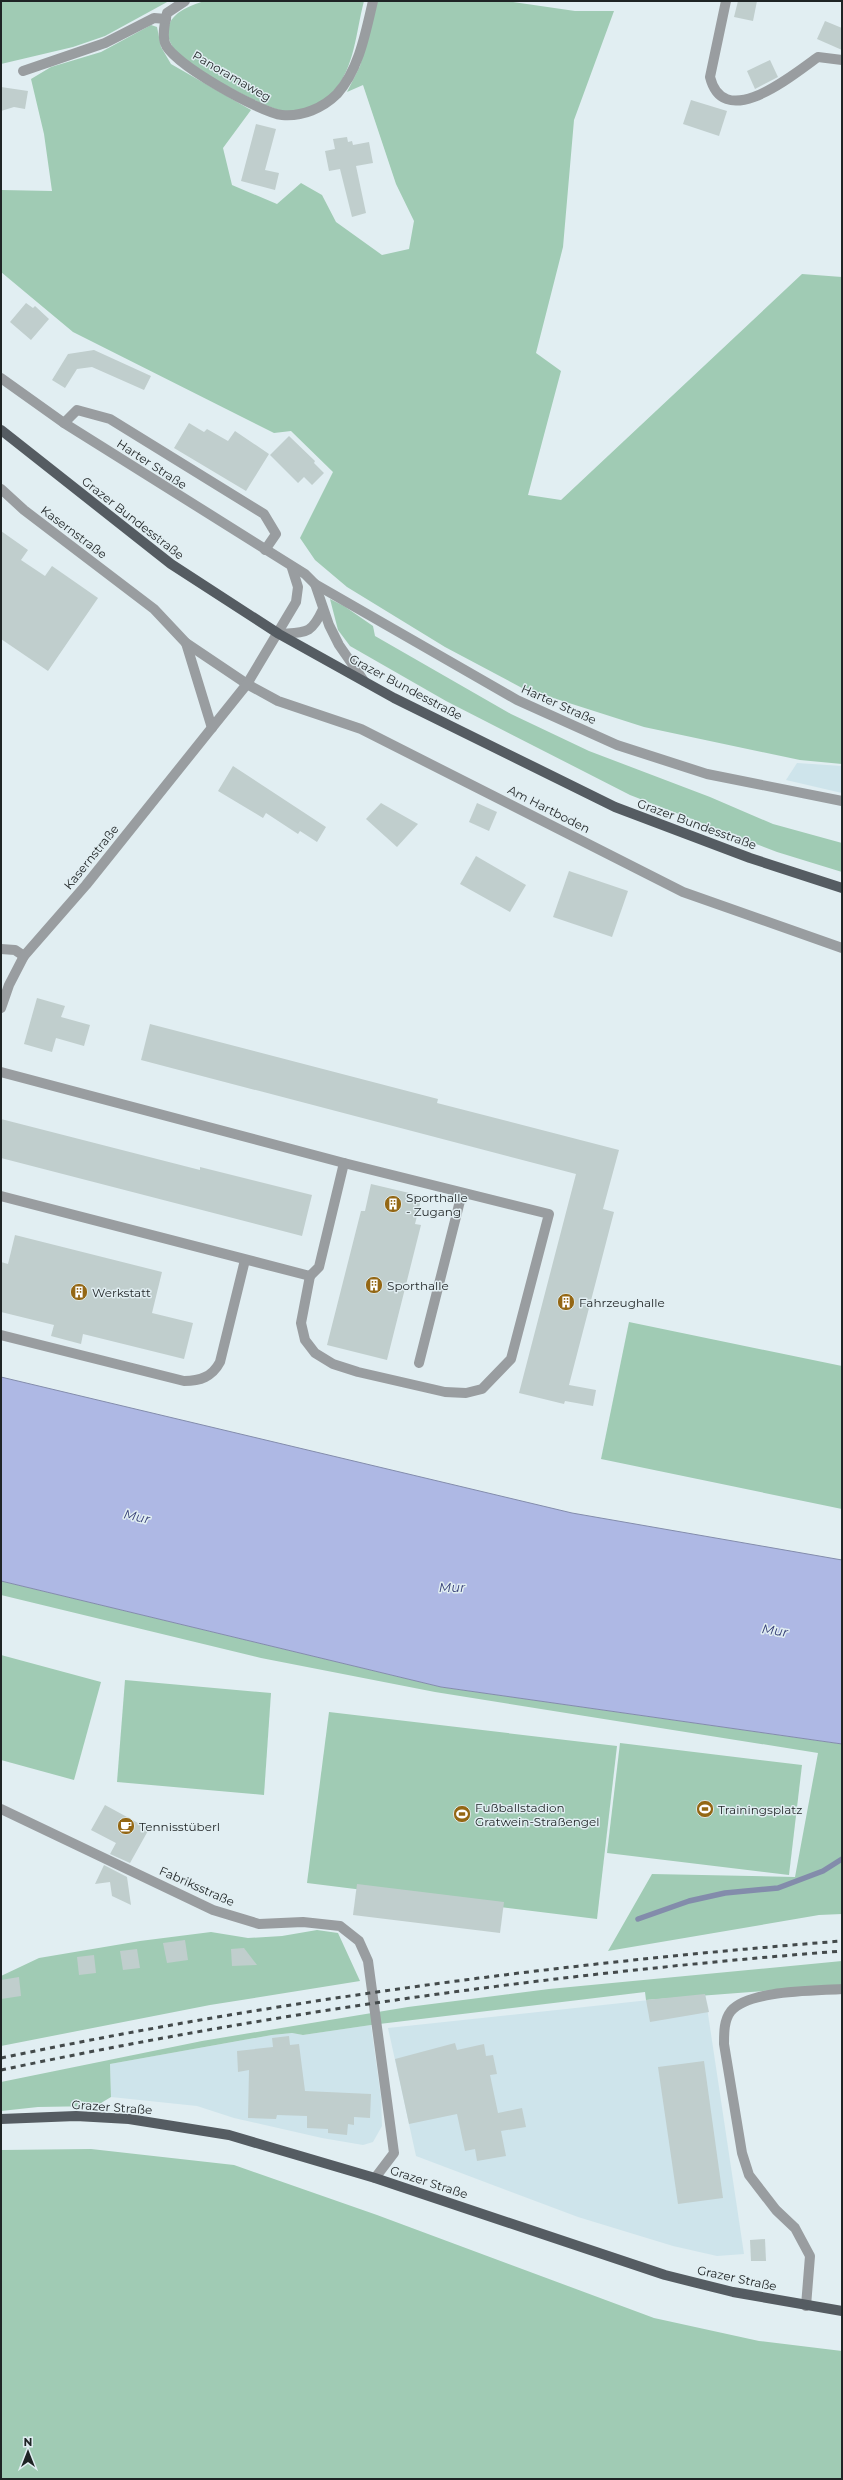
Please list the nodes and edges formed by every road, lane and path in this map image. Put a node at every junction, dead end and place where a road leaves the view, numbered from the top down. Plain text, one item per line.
1 (184, 1) edge
2 (373, 1) edge
3 (726, 1) edge
4 (166, 19) junction
5 (842, 60) edge
6 (23, 71) dead end
7 (1, 378) edge
8 (64, 422) junction
9 (1, 430) edge
10 (1, 489) edge
11 (265, 550) junction
12 (292, 568) junction
13 (315, 584) junction
14 (323, 608) junction
15 (279, 634) junction
16 (186, 643) junction
17 (364, 680) junction
18 (247, 684) junction
19 (212, 728) junction
20 (842, 801) edge
21 (842, 888) edge
22 (842, 948) edge
23 (1, 949) edge
24 (24, 956) junction
25 (1, 1008) edge
26 (1, 1072) edge
27 (344, 1163) junction
28 (462, 1192) junction
29 (1, 1196) edge
30 (246, 1260) junction
31 (310, 1276) junction
32 (1, 1335) edge
33 (419, 1363) dead end
34 (1, 1809) edge
35 (842, 1989) edge
36 (1, 2119) edge
37 (375, 2178) junction
38 (806, 2306) junction
39 (842, 2311) edge

1 - 4 street
2 - 4 street, Panoramaweg
3 - 5 street
4 - 6 street
7 - 8 street, Harter Straße
8 - 11 street, Harter Straße
8 - 11 street
9 - 15 main road, Grazer Bundesstraße
10 - 16 street, Kasernstraße
11 - 12 street, Harter Straße
12 - 13 street, Harter Straße
12 - 15 street
13 - 14 street
13 - 20 street, Harter Straße
14 - 15 street
14 - 17 street
15 - 17 main road, Grazer Bundesstraße
15 - 18 street, Kasernstraße
16 - 18 street, Kasernstraße
16 - 19 street, Kasernstraße
17 - 21 main road, Grazer Bundesstraße
18 - 19 street, Kasernstraße
18 - 22 street, Am Hartboden
19 - 24 street, Kasernstraße
23 - 24 street
24 - 25 street, Kasernstraße
26 - 27 street
27 - 28 street
27 - 31 street
28 - 31 street
28 - 33 street
29 - 30 street
30 - 31 street
30 - 32 street
34 - 37 street, Fabriksstraße
35 - 38 street
36 - 37 main road, Grazer Straße
37 - 38 main road, Grazer Straße
38 - 39 main road, Grazer Straße

